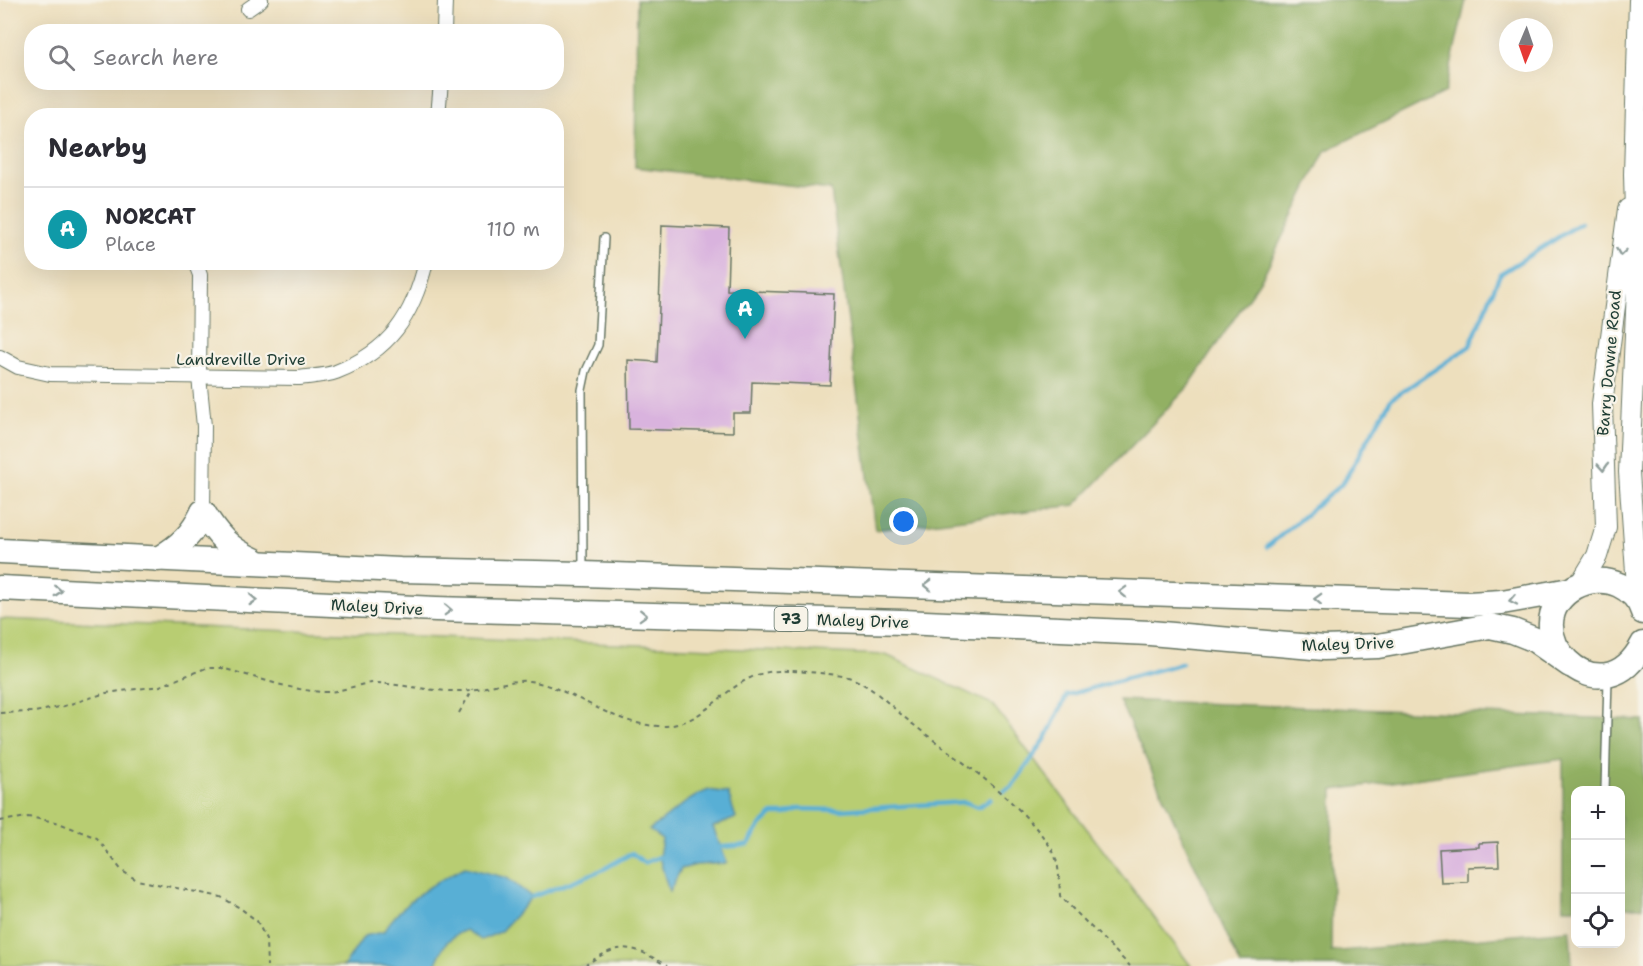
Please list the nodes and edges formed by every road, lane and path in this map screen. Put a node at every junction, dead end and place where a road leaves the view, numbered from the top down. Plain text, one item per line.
1 (261, 0) edge
2 (445, 0) edge
3 (1639, 0) edge
4 (248, 9) dead end
5 (444, 24) edge
6 (440, 90) edge
7 (439, 108) edge
8 (1634, 174) junction
9 (604, 238) dead end
10 (198, 270) edge
11 (424, 270) edge
12 (0, 357) edge
13 (199, 377) junction
14 (203, 512) junction
15 (0, 551) edge
16 (158, 559) junction
17 (260, 563) junction
18 (583, 574) junction
19 (1575, 587) junction
20 (0, 588) edge
21 (1641, 607) edge
22 (1643, 644) edge
23 (1570, 665) junction
24 (1625, 669) edge
25 (472, 689) junction
26 (0, 713) edge
27 (459, 713) dead end
28 (1606, 786) edge
29 (0, 821) edge
30 (267, 966) edge
31 (584, 966) edge
32 (667, 966) edge
33 (1130, 966) edge

1 - 4 street
2 - 5 street
3 - 8 main road, Barry Downe Road
6 - 7 street
8 -> 19 main road, Barry Downe Road
8 - 21 main road, Barry Downe Road
9 - 18 lane
10 - 13 street
11 - 13 street, Landreville Drive
12 - 13 street, Landreville Drive
13 - 14 street
14 - 16 highway
14 - 17 highway
15 - 16 highway
16 - 17 highway
17 - 18 highway
19 -> 18 highway
19 - 21 highway
19 - 23 highway
20 -> 23 highway, Maley Drive / 73
22 - 24 highway
23 - 24 highway, Maley Drive
24 - 28 lane
25 - 26 path
25 - 27 path
25 - 33 path
29 - 30 path
31 - 32 path

